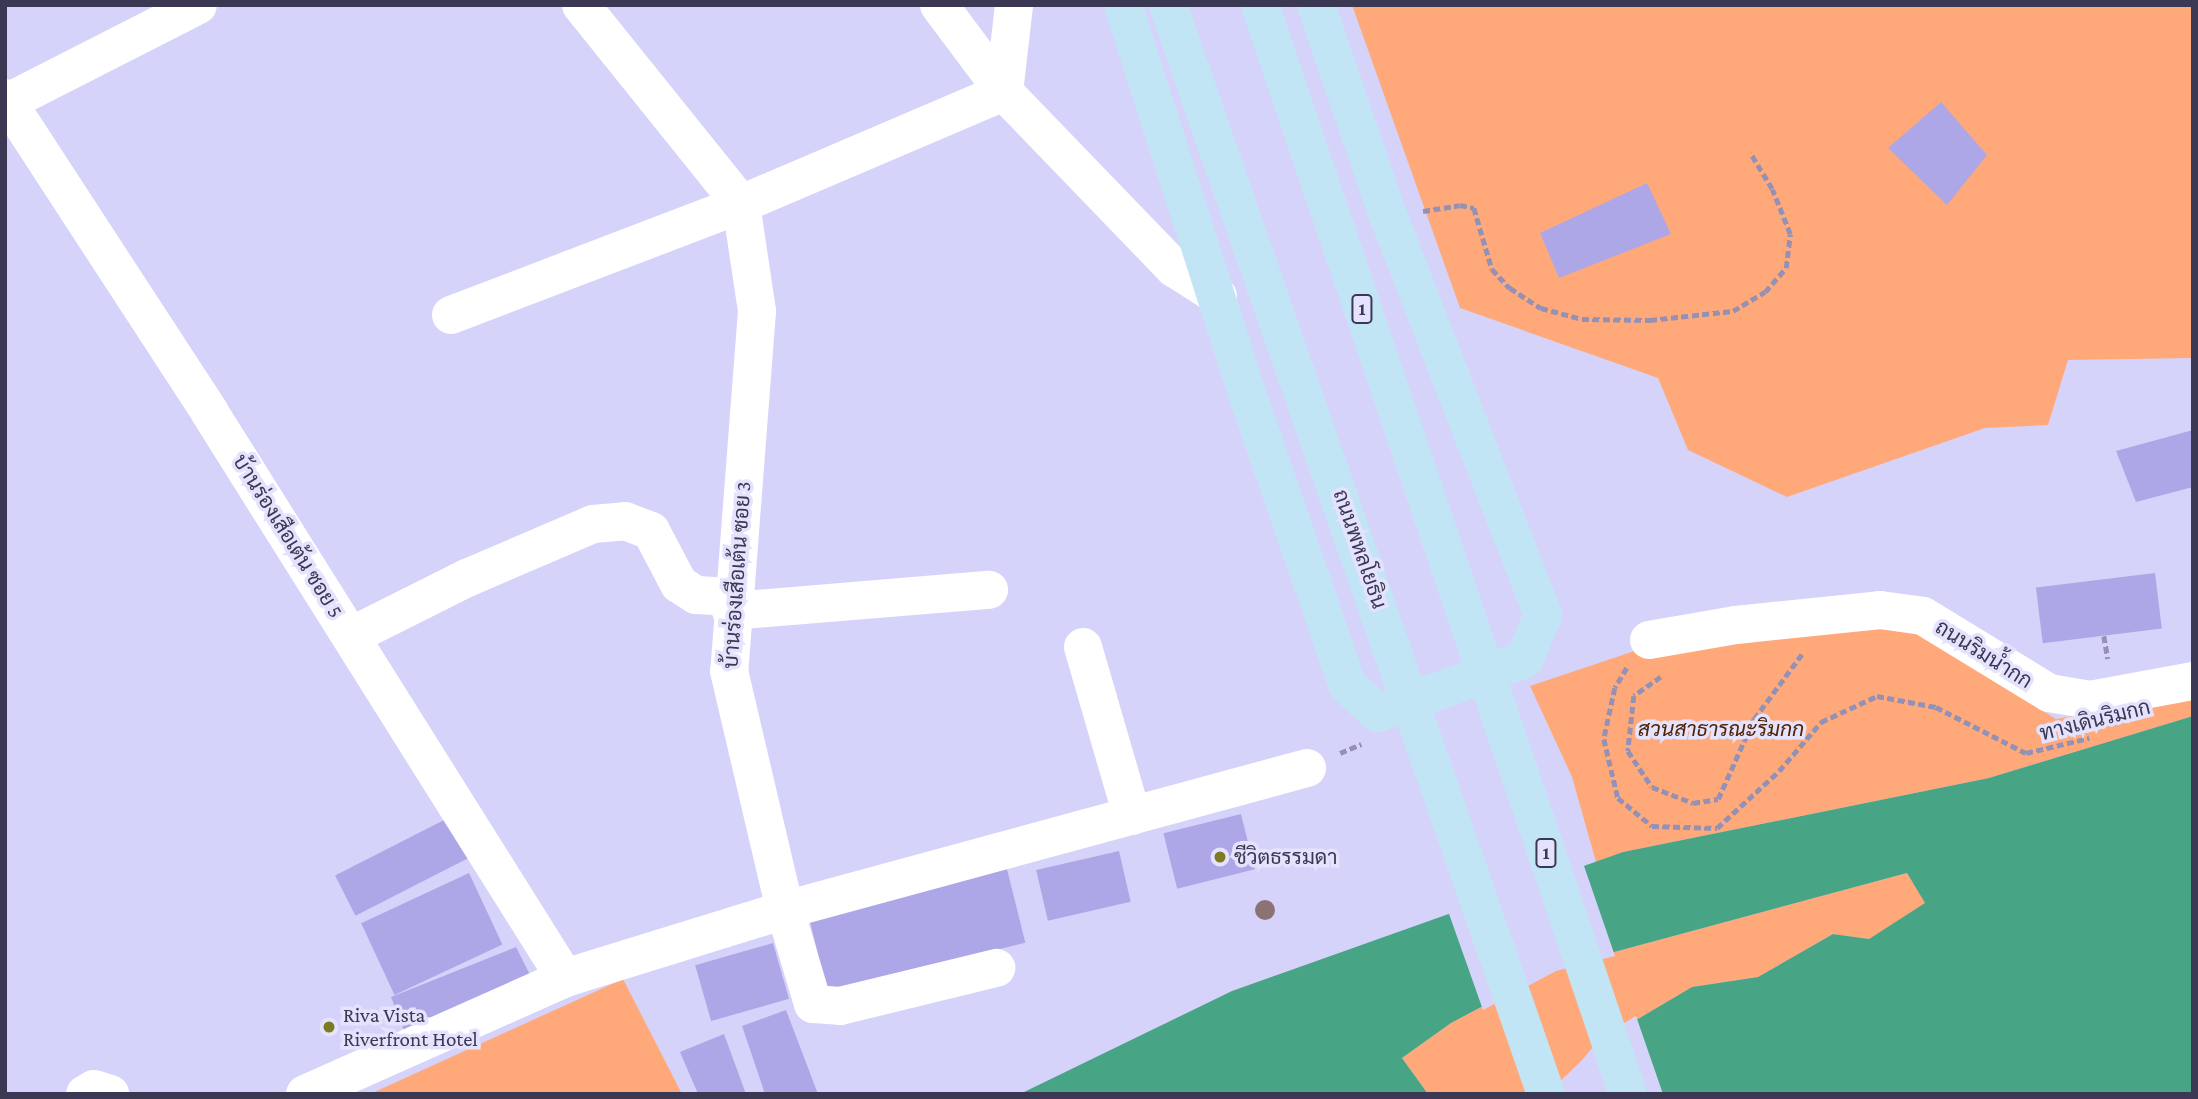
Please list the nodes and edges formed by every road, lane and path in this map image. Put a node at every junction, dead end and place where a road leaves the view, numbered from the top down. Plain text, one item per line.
1 (198, 5) edge
2 (581, 5) edge
3 (939, 5) edge
4 (1014, 5) edge
5 (1123, 5) edge
6 (1168, 5) edge
7 (1261, 5) edge
8 (1316, 5) edge
9 (1004, 92) junction
10 (7, 100) edge
11 (1749, 153) dead end
12 (741, 204) junction
13 (1388, 216) junction
14 (1218, 296) junction
15 (452, 315) dead end
16 (989, 590) dead end
17 (732, 604) junction
18 (351, 636) junction
19 (1083, 647) dead end
20 (1797, 649) dead end
21 (1657, 657) junction
22 (2193, 681) edge
23 (1378, 713) junction
24 (2092, 737) dead end
25 (1307, 768) joint
26 (1132, 816) junction
27 (785, 910) junction
28 (996, 968) dead end
29 (565, 978) junction
30 (85, 1094) edge
31 (110, 1094) edge
32 (305, 1094) edge
33 (1546, 1094) edge
34 (1628, 1094) edge

1 - 10 street
2 - 12 street
3 - 9 street
4 - 9 street
5 - 14 main road
6 - 33 main road, ถนนพหลโยธิน
7 - 34 main road, 1
8 - 13 main road
9 - 12 street
9 - 14 street
10 - 18 street, บ้านร่องเสือเต้น ซอย 5
11 - 13 path
12 - 15 street
12 - 17 street, บ้านร่องเสือเต้น ซอย 3
13 - 23 main road
14 - 23 main road
16 - 17 street
17 - 18 street
17 - 27 street, บ้านร่องเสือเต้น ซอย 3
18 - 29 street, บ้านร่องเสือเต้น ซอย 5
19 - 26 street
20 - 21 path
21 - 22 street, ถนนริมน้ำกก
21 - 24 path, ทางเดินริมกก
23 - 25 path
25 - 26 street
26 - 27 street
27 - 28 street, บ้านร่องเสือเต้น ซอย 3
27 - 29 street
29 - 32 street
30 - 31 street

